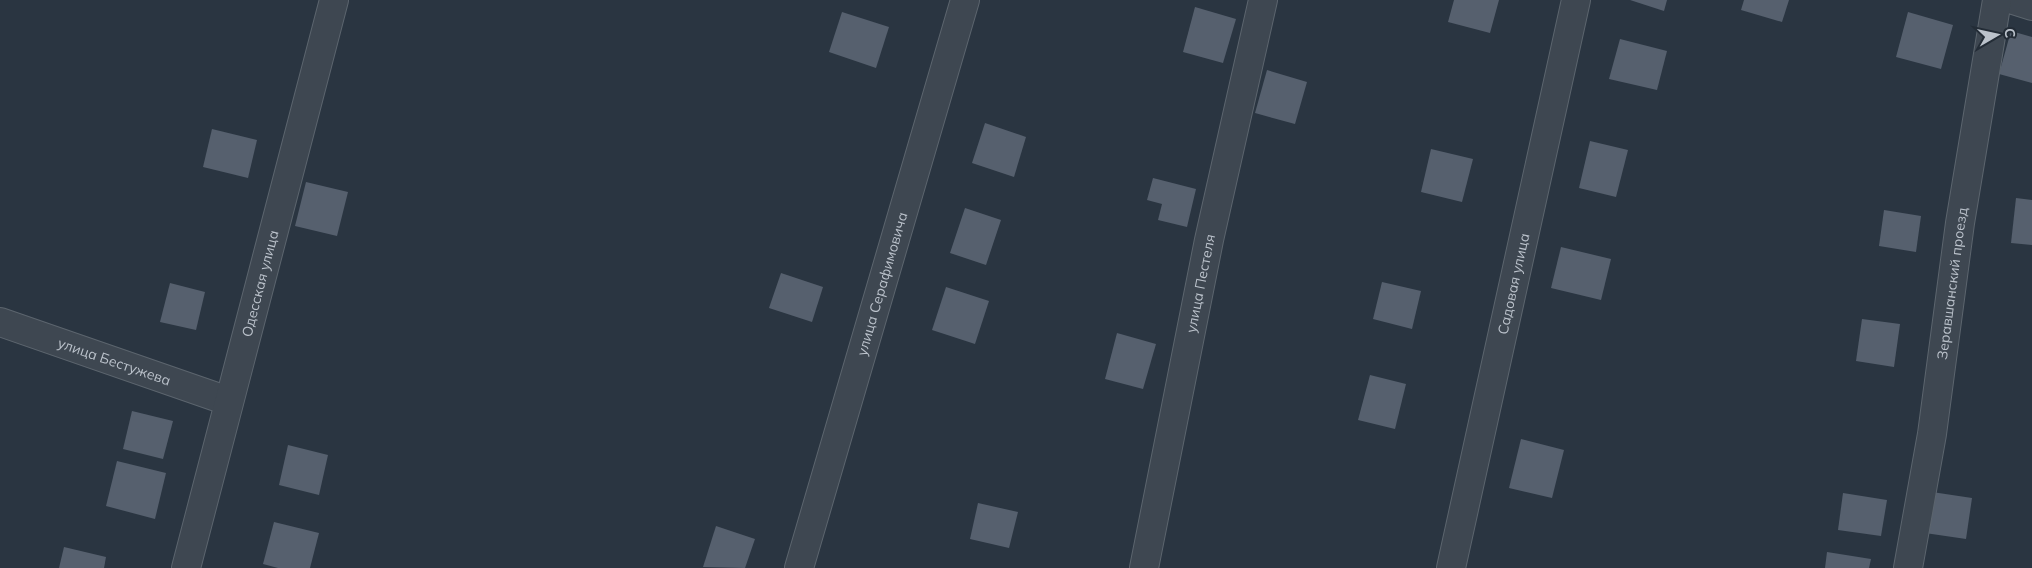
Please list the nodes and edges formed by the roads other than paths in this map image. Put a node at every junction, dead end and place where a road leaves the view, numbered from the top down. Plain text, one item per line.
1 (334, 0) edge
2 (965, 0) edge
3 (1263, 0) edge
4 (1576, 0) edge
5 (1997, 0) edge
6 (2013, 0) edge
7 (2032, 6) edge
8 (0, 322) edge
9 (228, 401) junction
10 (186, 568) edge
11 (799, 568) edge
12 (1144, 568) edge
13 (1451, 568) edge
14 (1908, 568) edge

1 - 9 street, Одесская улица
2 - 11 street, улица Серафимовича
3 - 12 street, улица Пестеля
4 - 13 street, Садовая улица
5 - 14 street, Зеравшанский проезд
6 - 7 street
8 - 9 street, улица Бестужева
9 - 10 street, Одесская улица

